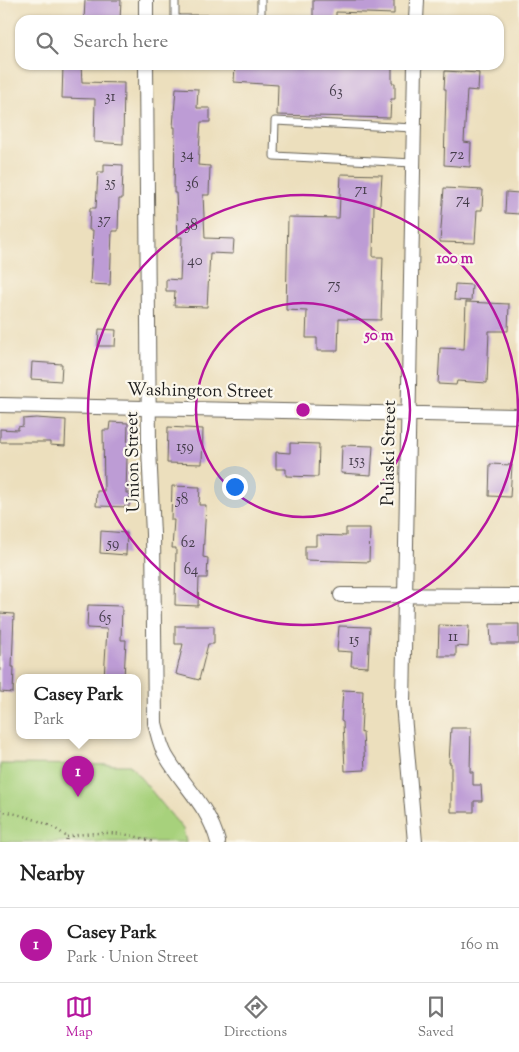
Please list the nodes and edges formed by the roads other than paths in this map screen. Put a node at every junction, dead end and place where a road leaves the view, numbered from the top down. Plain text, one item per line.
1 (146, 0) edge
2 (175, 0) edge
3 (261, 0) edge
4 (417, 0) edge
5 (146, 15) edge
6 (175, 15) edge
7 (261, 15) edge
8 (416, 15) edge
9 (146, 70) edge
10 (415, 70) edge
11 (414, 128) junction
12 (413, 163) junction
13 (0, 405) edge
14 (150, 408) junction
15 (408, 413) junction
16 (519, 416) edge
17 (341, 595) dead end
18 (405, 596) junction
19 (519, 596) edge
20 (218, 842) edge
21 (416, 842) edge

1 - 5 street
2 - 6 lane
3 - 7 lane
4 - 8 street
9 - 14 street, Union Street
10 - 11 street, Pulaski Street
11 - 12 street, Pulaski Street
11 - 12 lane
12 - 15 street, Pulaski Street
13 - 14 street, Washington Street
14 - 15 street, Washington Street
14 - 20 street, Union Street
15 - 16 street, Washington Street
15 - 18 street, Pulaski Street
17 - 18 street
18 - 19 street
18 - 21 street, Pulaski Street

